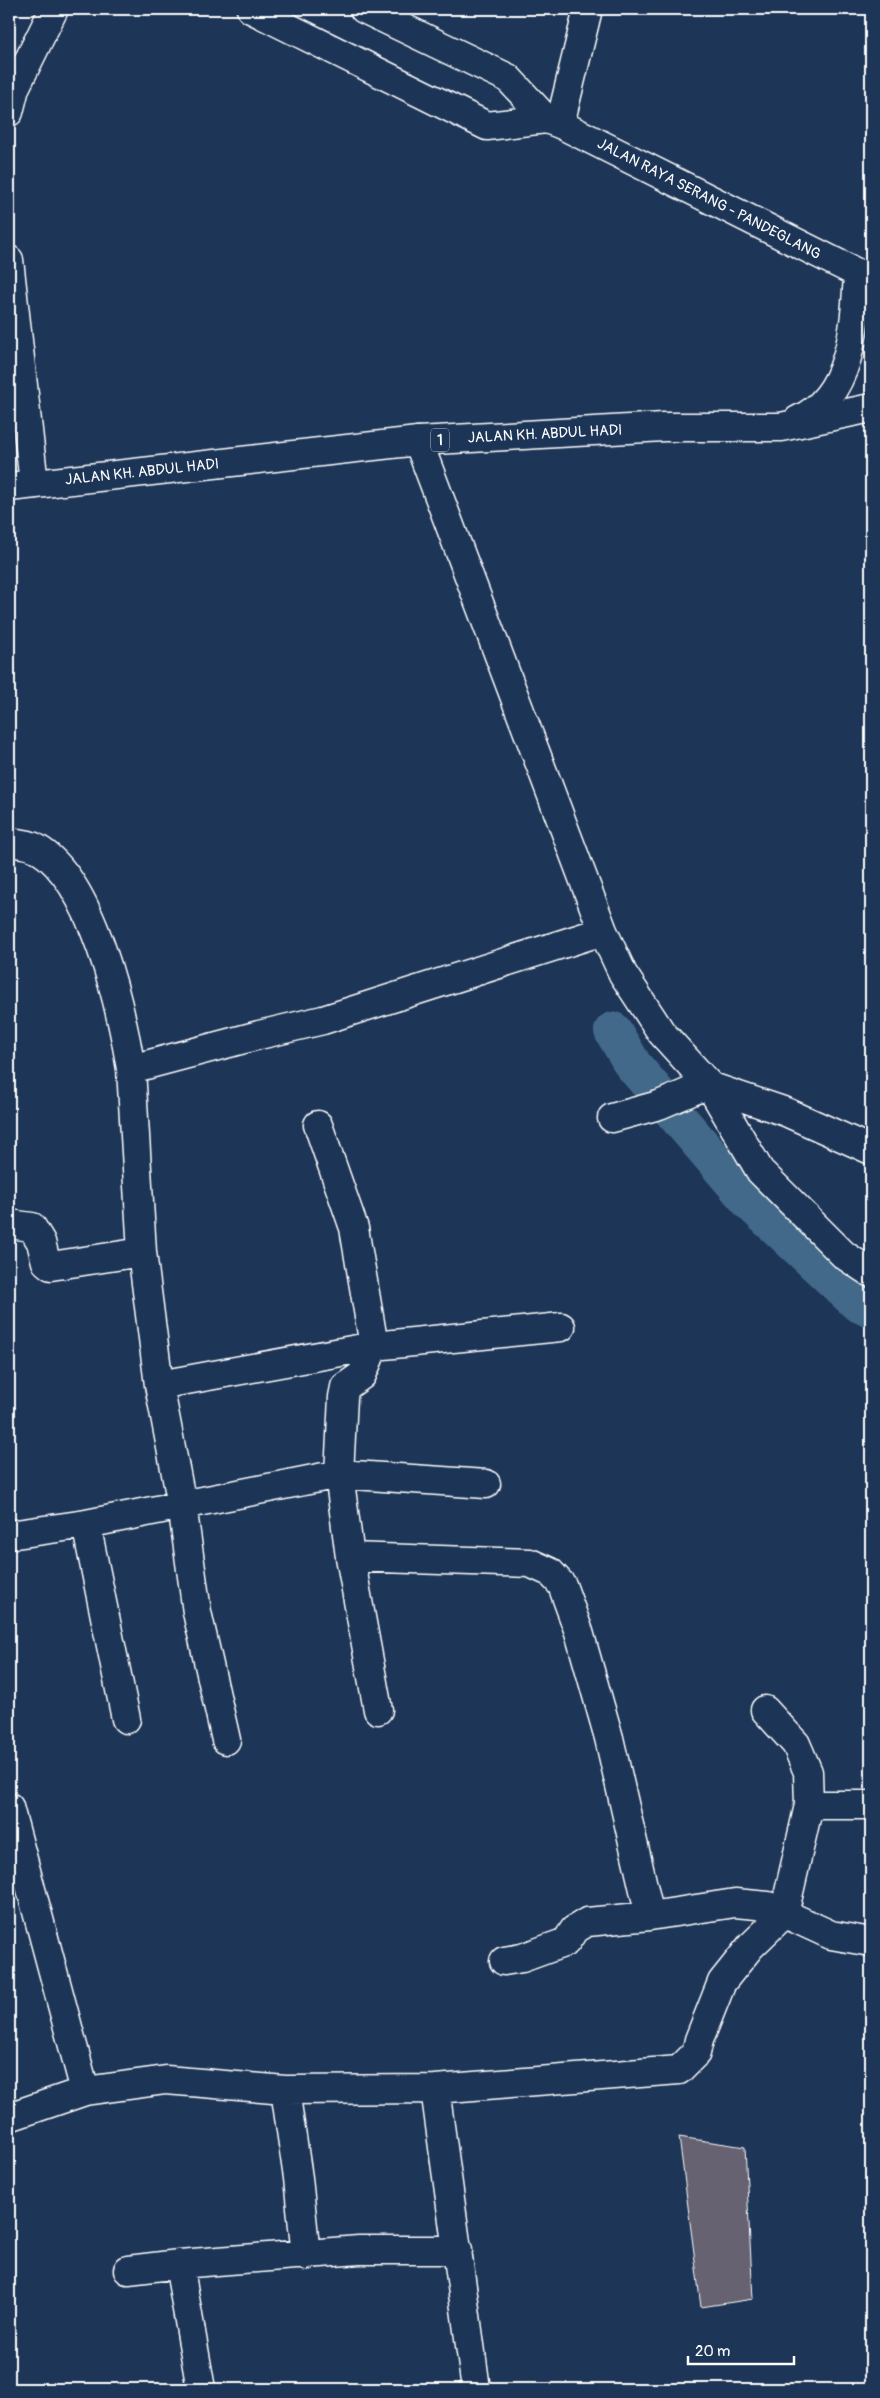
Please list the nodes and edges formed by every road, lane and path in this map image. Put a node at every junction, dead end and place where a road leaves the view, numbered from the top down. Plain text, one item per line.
1 (54, 9) edge
2 (252, 9) edge
3 (364, 9) edge
4 (588, 9) edge
5 (9, 112) edge
6 (553, 122) junction
7 (9, 260) edge
8 (864, 277) edge
9 (871, 408) edge
10 (781, 427) junction
11 (418, 441) junction
12 (21, 485) edge
13 (9, 842) edge
14 (603, 931) junction
15 (131, 1069) junction
16 (707, 1086) junction
17 (612, 1118) dead end
18 (318, 1125) dead end
19 (871, 1150) edge
20 (9, 1224) edge
21 (142, 1252) junction
22 (871, 1274) edge
23 (561, 1327) dead end
24 (374, 1346) junction
25 (159, 1385) junction
26 (339, 1474) junction
27 (486, 1484) dead end
28 (182, 1505) junction
29 (86, 1524) junction
30 (9, 1535) edge
31 (350, 1557) junction
32 (378, 1710) dead end
33 (765, 1710) dead end
34 (126, 1719) dead end
35 (226, 1740) dead end
36 (809, 1805) junction
37 (871, 1806) edge
38 (9, 1807) edge
39 (784, 1914) junction
40 (650, 1916) junction
41 (871, 1942) edge
42 (504, 1961) dead end
43 (435, 2088) junction
44 (285, 2090) junction
45 (85, 2091) junction
46 (9, 2117) edge
47 (458, 2250) junction
48 (306, 2256) junction
49 (179, 2264) junction
50 (128, 2270) dead end
51 (201, 2389) edge
52 (476, 2389) edge

1 - 5 main road
2 - 6 main road
3 - 6 main road, JALAN RAYA SERANG - PANDEGLANG
4 - 6 main road
6 - 8 main road, JALAN RAYA SERANG - PANDEGLANG
7 - 12 main road
8 - 10 main road
9 - 10 main road, JALAN KH. ABDUL HADI / 1
10 - 11 main road, JALAN KH. ABDUL HADI / 1
11 - 12 main road, JALAN KH. ABDUL HADI / 1
11 - 14 main road
13 - 15 main road
14 - 15 main road
14 - 16 main road
15 - 21 main road
16 - 17 main road
16 - 19 main road
16 - 22 main road
18 - 24 main road
20 - 21 main road
21 - 25 main road
23 - 24 main road
24 - 25 main road
24 - 26 main road
25 - 28 main road
26 - 27 main road
26 - 28 main road
26 - 31 main road
28 - 29 main road
28 - 35 main road
29 - 30 main road
29 - 34 main road
31 - 32 main road
31 - 40 main road
33 - 36 main road
36 - 37 main road
36 - 39 main road
38 - 45 main road
39 - 40 main road
39 - 41 main road
39 - 43 main road
40 - 42 main road
43 - 44 main road
43 - 47 main road
44 - 45 main road
44 - 48 main road
45 - 46 main road
47 - 48 main road
47 - 52 main road
48 - 49 main road
49 - 50 main road
49 - 51 main road

